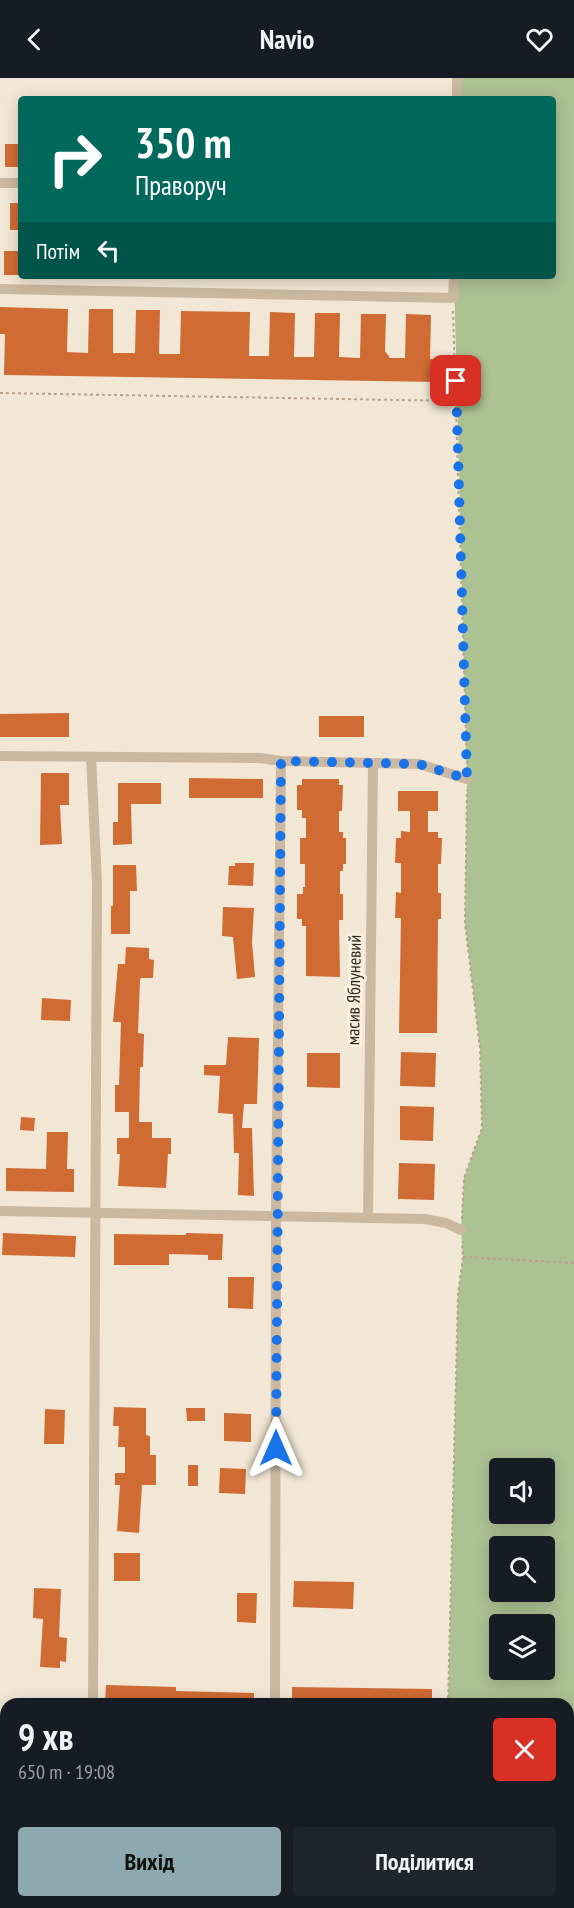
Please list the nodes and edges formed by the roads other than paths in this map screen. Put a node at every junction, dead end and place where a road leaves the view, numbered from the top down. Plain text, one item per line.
1 (457, 78) edge
2 (457, 96) edge
3 (0, 183) edge
4 (18, 183) edge
5 (454, 279) edge
6 (0, 289) edge
7 (0, 756) edge
8 (91, 757) junction
9 (281, 761) junction
10 (373, 763) junction
11 (467, 779) road end
12 (0, 1211) edge
13 (94, 1212) junction
14 (276, 1216) junction
15 (368, 1218) junction
16 (461, 1230) dead end
17 (93, 1698) edge
18 (275, 1698) edge

1 - 2 street
3 - 4 street
5 - 6 street
7 - 8 street
8 - 9 street
8 - 13 street
9 - 10 street
9 - 14 street
10 - 11 street
10 - 15 street, масив Яблуневий
12 - 13 street
13 - 14 street
13 - 17 street
14 - 15 street
14 - 18 street
15 - 16 street

